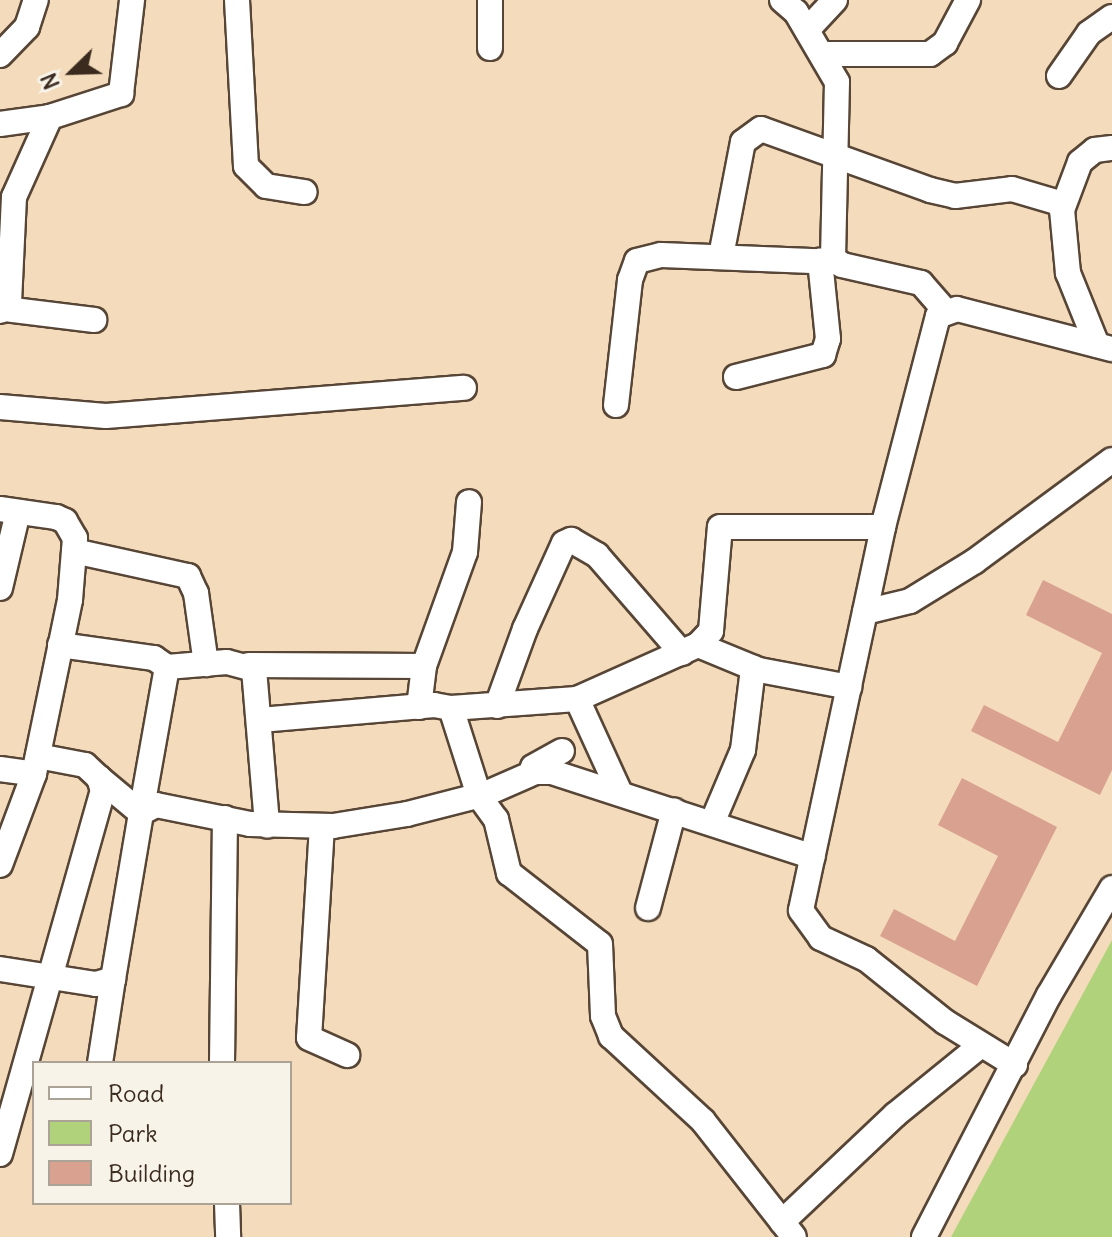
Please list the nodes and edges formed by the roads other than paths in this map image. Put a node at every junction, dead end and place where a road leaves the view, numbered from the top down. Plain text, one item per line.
1 (36, 0) edge
2 (132, 0) edge
3 (237, 0) edge
4 (490, 0) edge
5 (782, 0) edge
6 (835, 0) edge
7 (958, 6) edge
8 (1112, 17) edge
9 (807, 30) junction
10 (490, 48) dead end
11 (822, 54) junction
12 (0, 55) edge
13 (1059, 76) dead end
14 (50, 117) junction
15 (0, 124) edge
16 (1112, 148) edge
17 (835, 155) junction
18 (305, 192) dead end
19 (1063, 204) junction
20 (721, 256) junction
21 (828, 261) junction
22 (2, 310) edge
23 (945, 311) junction
24 (94, 320) dead end
25 (1104, 347) edge
26 (736, 377) dead end
27 (464, 388) dead end
28 (616, 405) dead end
29 (0, 407) edge
30 (1112, 460) edge
31 (469, 502) dead end
32 (9, 511) edge
33 (883, 527) junction
34 (74, 551) junction
35 (0, 588) edge
36 (865, 612) junction
37 (60, 645) junction
38 (690, 649) junction
39 (206, 664) junction
40 (249, 665) junction
41 (424, 666) junction
42 (167, 667) junction
43 (753, 668) junction
44 (849, 687) junction
45 (577, 699) junction
46 (497, 706) junction
47 (419, 707) junction
48 (451, 708) junction
49 (260, 720) junction
50 (562, 751) dead end
51 (36, 765) junction
52 (0, 769) edge
53 (535, 772) junction
54 (99, 778) junction
55 (620, 793) junction
56 (479, 796) junction
57 (674, 810) junction
58 (141, 813) junction
59 (225, 818) junction
60 (712, 823) junction
61 (267, 825) junction
62 (322, 826) junction
63 (813, 857) junction
64 (0, 865) edge
65 (1112, 888) edge
66 (648, 908) dead end
67 (0, 969) edge
68 (49, 975) junction
69 (113, 979) junction
70 (981, 1045) junction
71 (347, 1055) dead end
72 (100, 1061) edge
73 (222, 1061) edge
74 (1015, 1065) junction
75 (26, 1091) edge
76 (0, 1154) edge
77 (227, 1205) edge
78 (788, 1230) edge
79 (228, 1237) edge
80 (924, 1237) edge

1 - 12 street
2 - 14 street
3 - 18 street
4 - 10 street
5 - 9 street
6 - 9 street
7 - 11 street
8 - 13 street
9 - 11 street
11 - 17 street
14 - 15 street
14 - 22 street
16 - 19 street
17 - 19 street
17 - 20 street
17 - 21 street
19 - 25 street
20 - 21 street
20 - 28 street
21 - 23 street
21 - 26 street
22 - 24 street
23 - 25 street
23 - 33 street
27 - 29 street
30 - 36 street
31 - 41 street
32 - 34 street
32 - 35 street
33 - 36 street
33 - 38 street
34 - 37 street
34 - 39 street
36 - 44 street
37 - 42 street
37 - 51 street
38 - 43 street
38 - 45 street
38 - 46 street
39 - 40 street
39 - 42 street
40 - 41 street
40 - 49 street
41 - 47 street
42 - 58 street
43 - 44 street
43 - 60 street
44 - 63 street
45 - 46 street
45 - 55 street
46 - 48 street
47 - 48 street
47 - 49 street
48 - 56 street
49 - 61 street
50 - 53 street
51 - 52 street
51 - 54 street
51 - 64 street
53 - 55 street
53 - 56 street
54 - 58 street
54 - 68 street
55 - 57 street
56 - 62 street
56 - 78 street
57 - 60 street
57 - 66 street
58 - 59 street
58 - 69 street
59 - 61 street
59 - 73 street
60 - 63 street
61 - 62 street
62 - 71 street
63 - 70 street
65 - 74 street
67 - 68 street
68 - 69 street
68 - 75 street
69 - 72 street
70 - 74 street
70 - 78 street
74 - 80 street
75 - 76 street
77 - 79 street

